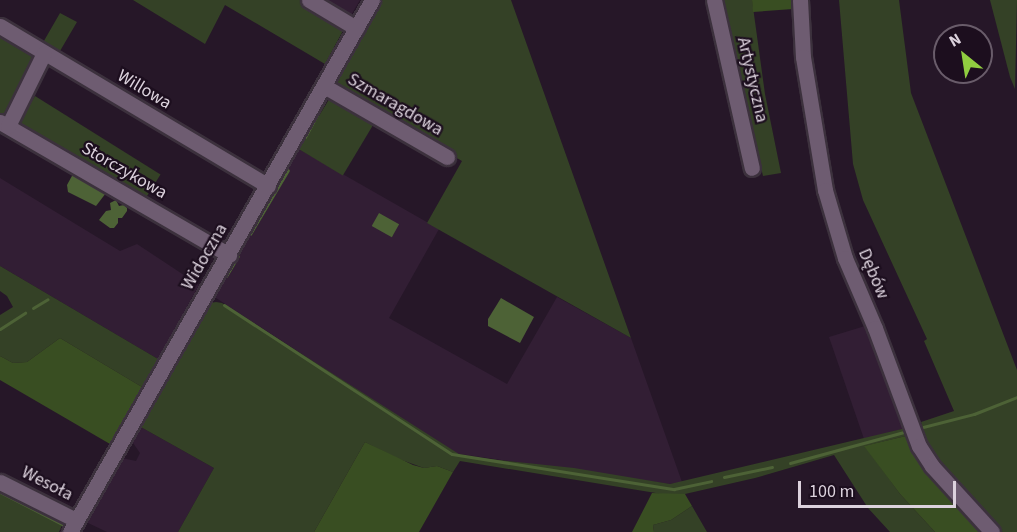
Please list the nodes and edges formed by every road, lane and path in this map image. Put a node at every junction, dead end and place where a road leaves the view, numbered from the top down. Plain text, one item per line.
1 (309, 0) edge
2 (372, 0) edge
3 (714, 0) edge
4 (800, 0) edge
5 (0, 26) edge
6 (356, 28) junction
7 (44, 53) junction
8 (324, 86) junction
9 (4, 124) edge
10 (447, 157) dead end
11 (752, 168) dead end
12 (268, 186) junction
13 (228, 255) junction
14 (0, 482) edge
15 (73, 526) edge
16 (992, 532) edge

1 - 6 street
2 - 6 street, Widoczna
3 - 11 street, Artystyczna
4 - 16 street, Dębów
5 - 7 street, Willowa
6 - 8 street, Widoczna
7 - 9 street
7 - 12 street, Willowa
8 - 10 street, Szmaragdowa
8 - 12 street, Widoczna
9 - 13 street, Storczykowa
12 - 13 street, Widoczna
13 - 15 street, Widoczna
14 - 15 street, Wesoła

